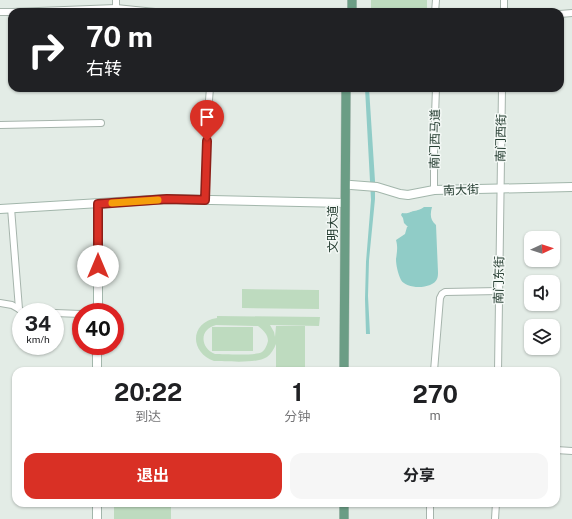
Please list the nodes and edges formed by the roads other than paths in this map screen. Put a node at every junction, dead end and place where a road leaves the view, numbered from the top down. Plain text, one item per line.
1 (116, 0) edge
2 (116, 8) edge
3 (210, 92) edge
4 (346, 92) edge
5 (352, 92) edge
6 (436, 92) edge
7 (502, 92) edge
8 (101, 123) dead end
9 (0, 125) edge
10 (351, 185) junction
11 (572, 187) edge
12 (500, 189) junction
13 (434, 190) junction
14 (205, 200) junction
15 (345, 203) junction
16 (98, 204) junction
17 (11, 208) junction
18 (0, 209) edge
19 (499, 291) junction
20 (0, 303) edge
21 (20, 303) edge
22 (98, 303) edge
23 (12, 306) edge
24 (98, 355) edge
25 (97, 367) edge
26 (344, 367) edge
27 (350, 367) edge
28 (434, 367) edge
29 (498, 367) edge
30 (560, 450) edge
31 (572, 451) edge
32 (97, 507) edge
33 (344, 507) edge
34 (350, 507) edge
35 (430, 507) edge
36 (496, 507) edge
37 (97, 519) edge
38 (344, 519) edge
39 (350, 519) edge
40 (430, 519) edge
41 (495, 519) edge

1 - 2 street
3 - 14 street
4 - 15 main road, 文明大道
5 - 10 main road, 文明大道
6 - 13 street, 南门西马道
7 - 12 street, 南门西街
8 - 9 street
10 - 13 street, 南大街
10 - 27 main road, 文明大道
11 - 12 street, 南大街
12 - 13 street, 南大街
12 - 19 street, 南门东街
14 - 15 street
14 - 16 street
15 - 26 main road, 文明大道
16 - 17 street
16 - 22 street
17 - 18 street
17 - 21 street
19 - 28 street
19 - 29 street, 南门东街
20 - 23 street
24 - 25 street
30 - 31 street
32 - 37 street
33 - 38 main road
34 - 39 main road
35 - 40 street
36 - 41 street

